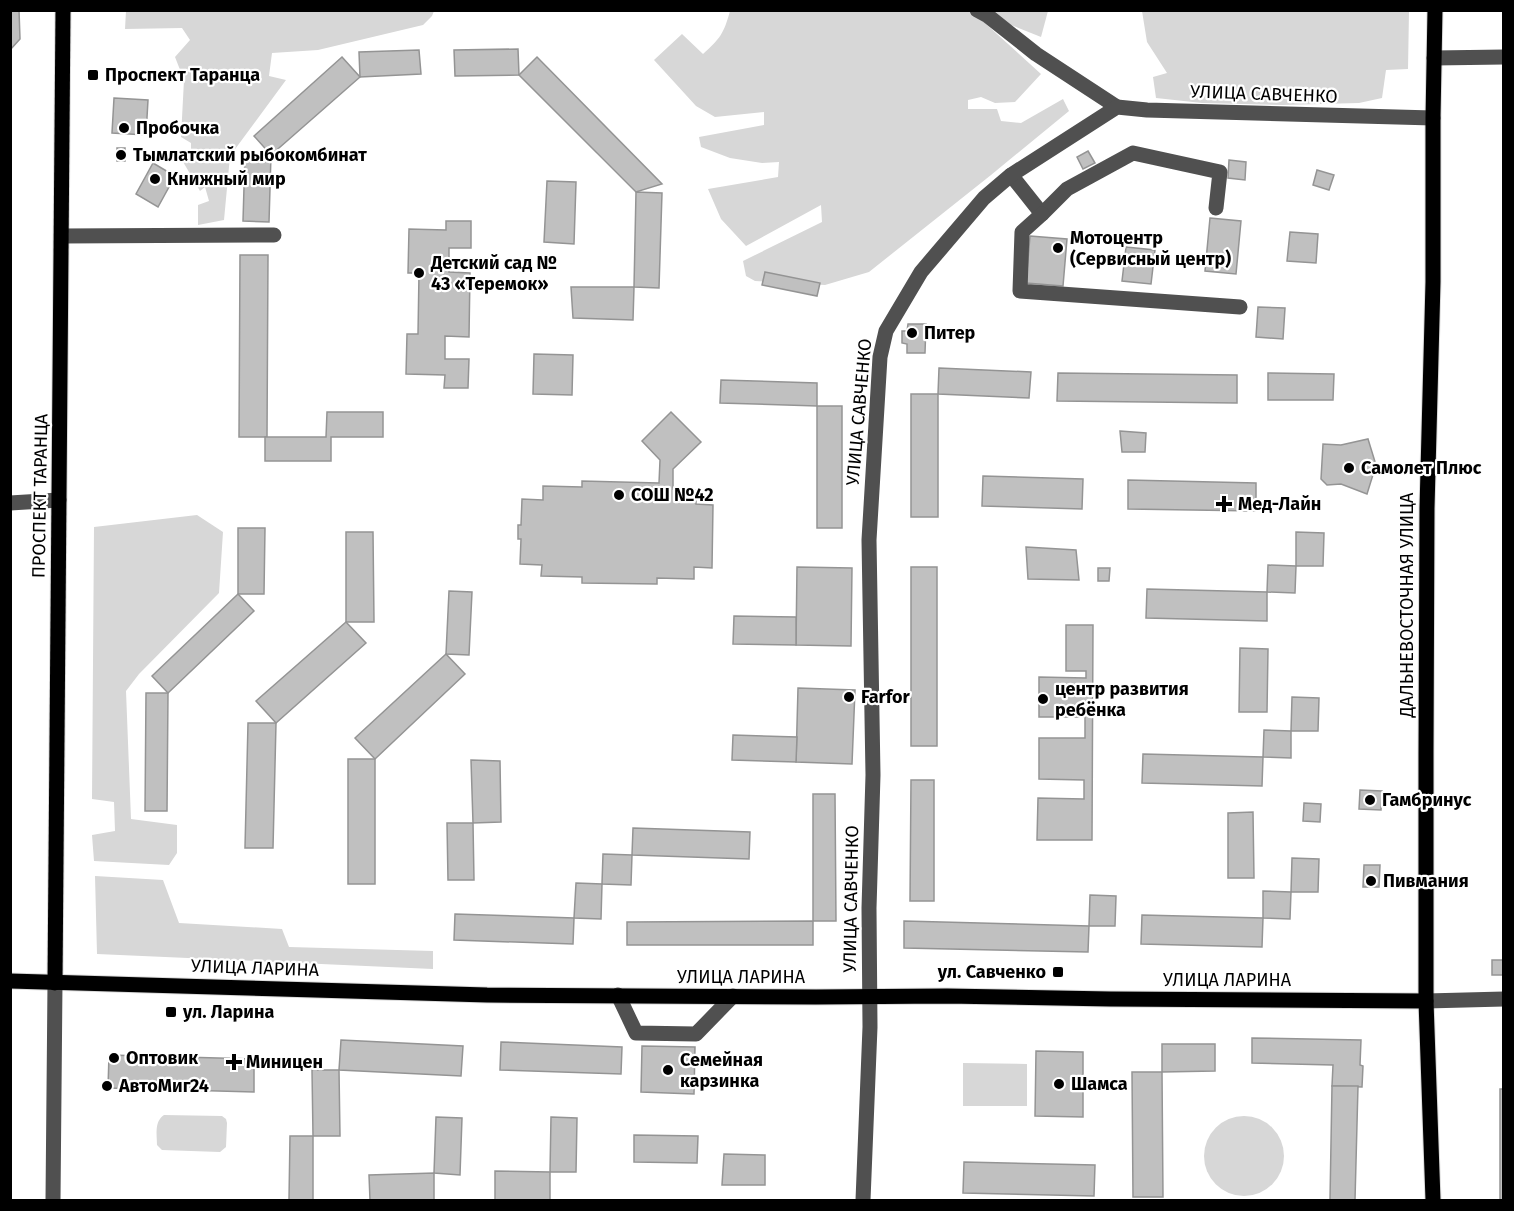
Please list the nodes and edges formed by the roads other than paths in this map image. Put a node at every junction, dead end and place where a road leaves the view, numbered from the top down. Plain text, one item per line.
1 (63, 10) edge
2 (977, 10) edge
3 (1436, 10) edge
4 (1503, 57) edge
5 (1434, 58) junction
6 (1117, 107) junction
7 (1433, 118) junction
8 (1011, 175) junction
9 (1216, 208) dead end
10 (1042, 214) junction
11 (274, 235) dead end
12 (62, 236) junction
13 (1240, 307) dead end
14 (59, 500) junction
15 (10, 503) edge
16 (10, 981) edge
17 (55, 983) junction
18 (618, 995) junction
19 (733, 996) junction
20 (869, 997) junction
21 (1503, 999) edge
22 (1426, 1001) junction
23 (52, 1200) edge
24 (862, 1200) edge
25 (1432, 1200) edge

1 - 12 main road, ПРОСПЕКТ ТАРАНЦА
2 - 6 street
3 - 5 main road, ДАЛЬНЕВОСТОЧНАЯ УЛИЦА
4 - 5 street
5 - 7 main road, ДАЛЬНЕВОСТОЧНАЯ УЛИЦА
6 - 7 street, УЛИЦА САВЧЕНКО
6 - 8 street, УЛИЦА САВЧЕНКО
7 - 22 main road, ДАЛЬНЕВОСТОЧНАЯ УЛИЦА
8 - 10 street
8 - 20 street, УЛИЦА САВЧЕНКО
9 - 10 street
10 - 13 street
11 - 12 street
12 - 14 main road, ПРОСПЕКТ ТАРАНЦА
14 - 15 street
14 - 17 main road, ПРОСПЕКТ ТАРАНЦА
16 - 17 main road, УЛИЦА ЛАРИНА
17 - 18 main road, УЛИЦА ЛАРИНА
17 - 23 street
18 - 19 main road, УЛИЦА ЛАРИНА
18 - 19 street
19 - 20 main road, УЛИЦА ЛАРИНА
20 - 22 main road, УЛИЦА ЛАРИНА
20 - 24 street, УЛИЦА САВЧЕНКО
21 - 22 street
22 - 25 main road, ДАЛЬНЕВОСТОЧНАЯ УЛИЦА

